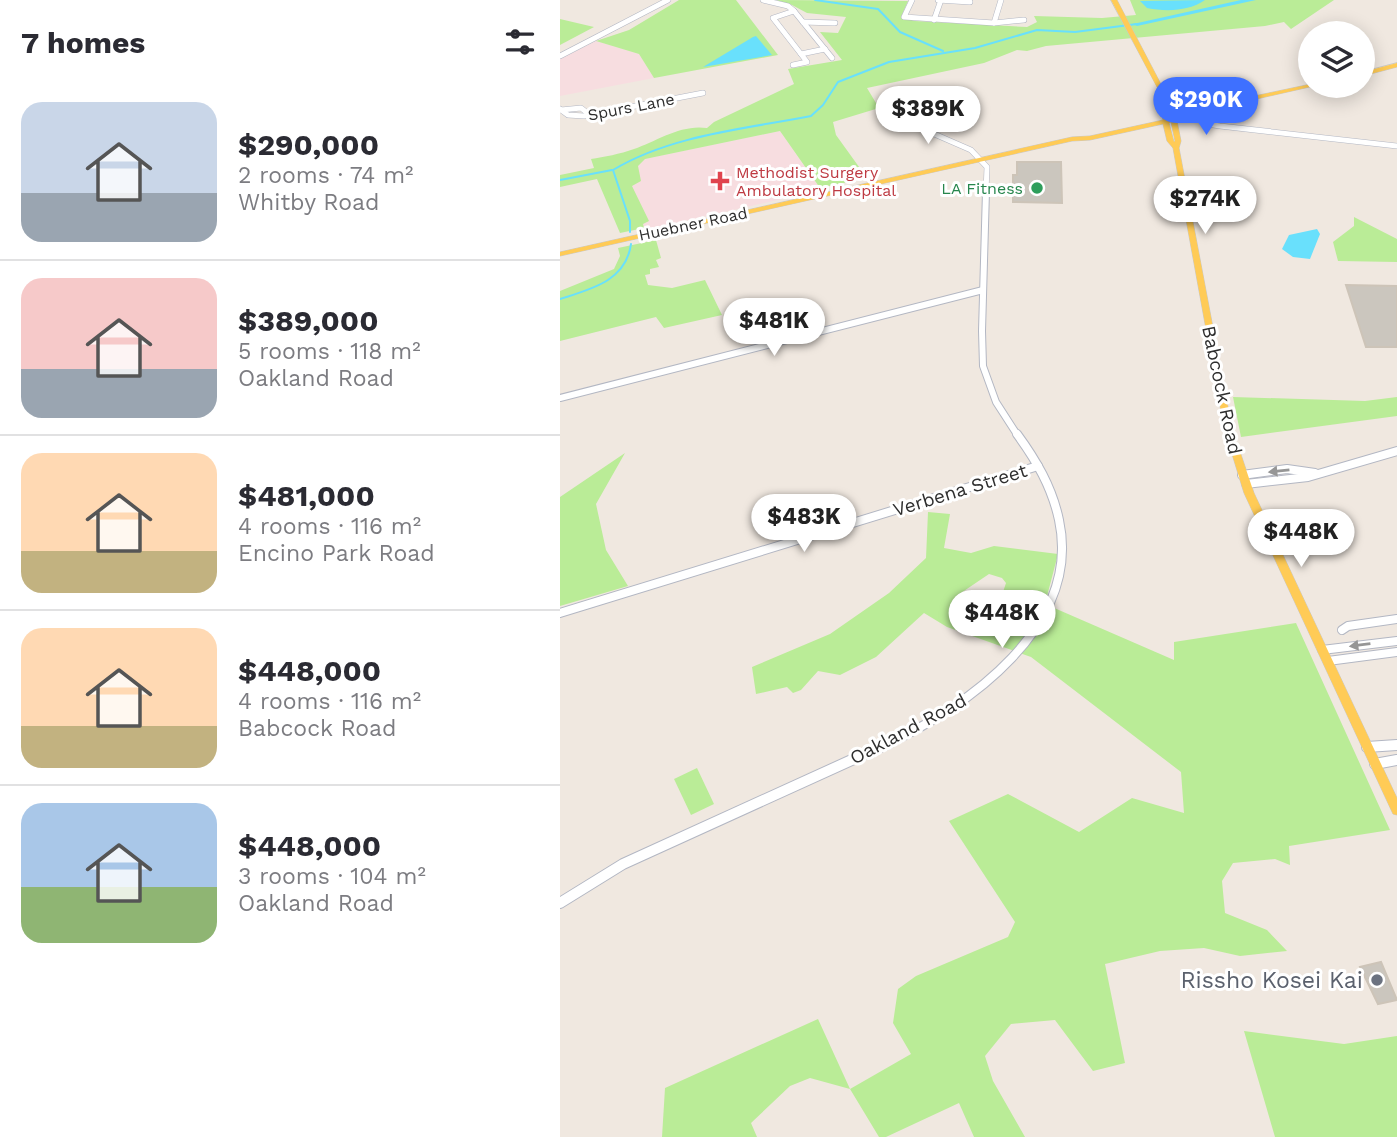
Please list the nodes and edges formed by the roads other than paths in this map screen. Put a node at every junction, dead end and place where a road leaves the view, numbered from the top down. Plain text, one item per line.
1 (660, 0) edge
2 (668, 0) edge
3 (763, 0) edge
4 (912, 0) edge
5 (940, 0) edge
6 (1001, 0) edge
7 (1114, 0) edge
8 (971, 1) edge
9 (794, 11) junction
10 (934, 20) junction
11 (1024, 20) dead end
12 (964, 21) junction
13 (803, 22) junction
14 (835, 23) dead end
15 (995, 23) junction
16 (825, 49) junction
17 (560, 54) edge
18 (801, 54) junction
19 (832, 58) dead end
20 (793, 65) dead end
21 (1397, 65) edge
22 (1375, 71) edge
23 (1298, 89) edge
24 (1162, 91) junction
25 (703, 93) dead end
26 (1169, 97) junction
27 (560, 109) edge
28 (888, 112) dead end
29 (1198, 113) junction
30 (1175, 117) junction
31 (1166, 118) junction
32 (1136, 128) junction
33 (1170, 137) junction
34 (1072, 139) junction
35 (1397, 146) edge
36 (1176, 148) junction
37 (983, 160) junction
38 (560, 254) edge
39 (983, 290) junction
40 (560, 398) edge
41 (1397, 451) edge
42 (1038, 466) junction
43 (1244, 479) junction
44 (560, 614) edge
45 (1397, 620) edge
46 (1342, 630) dead end
47 (1397, 640) edge
48 (1322, 650) junction
49 (1397, 652) edge
50 (1328, 661) junction
51 (1397, 745) edge
52 (1367, 747) junction
53 (1397, 760) edge
54 (1376, 764) junction
55 (1397, 810) edge
56 (560, 903) edge

1 - 17 street
2 - 17 street
3 - 9 street
4 - 10 street
5 - 8 street
5 - 10 street
6 - 15 street
7 - 24 main road, Babcock Road
8 - 12 street
9 - 13 street
9 - 18 street
10 - 12 street
11 - 15 street
12 - 15 street
13 - 14 street
13 - 16 street
16 - 18 street
16 - 19 street
18 - 20 street
21 - 22 main road
23 - 29 main road, Huebner Road
24 - 26 main road, Babcock Road
24 - 31 main road, Babcock Road
25 - 27 street, Spurs Lane
26 - 29 main road
26 - 30 main road, Babcock Road
28 - 37 street
29 - 30 main road, Huebner Road
29 - 30 main road, Huebner Road
29 - 35 street
30 - 31 main road, Huebner Road
30 - 36 main road, Babcock Road
31 - 32 main road, Huebner Road
31 - 33 main road, Babcock Road
31 - 34 main road, Huebner Road
32 - 33 main road
32 - 34 main road, Huebner Road
33 - 36 main road, Babcock Road
34 - 37 main road, Huebner Road
36 - 43 main road, Babcock Road
37 - 38 main road, Huebner Road
37 - 39 street, Oakland Road
39 - 40 street
39 - 42 street, Oakland Road
41 - 43 street
42 - 44 street, Verbena Street
42 - 56 street, Oakland Road
43 - 48 main road, Babcock Road
45 - 46 street
47 -> 48 street
48 - 50 main road, Babcock Road
49 - 50 street
50 - 52 main road, Babcock Road
51 - 52 street
52 - 54 main road, Babcock Road
53 - 54 street
54 - 55 main road, Babcock Road

